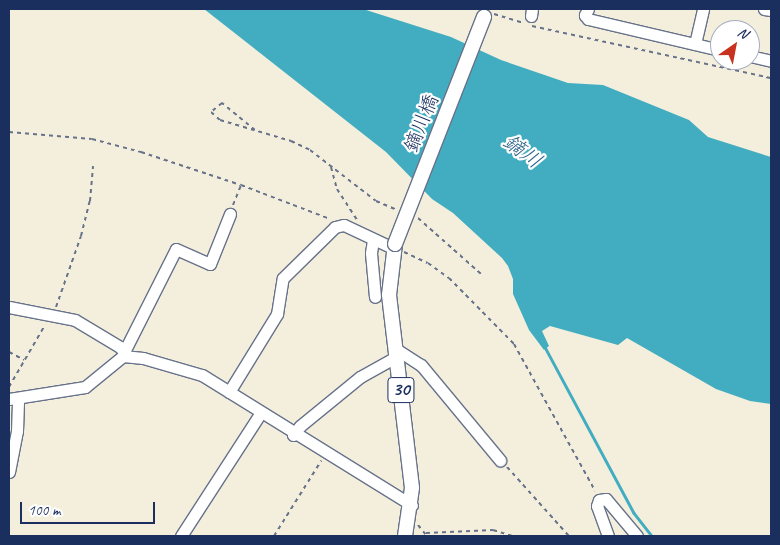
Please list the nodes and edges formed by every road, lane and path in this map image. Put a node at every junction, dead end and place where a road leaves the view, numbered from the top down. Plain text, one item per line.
1 (588, 9) edge
2 (703, 9) edge
3 (764, 9) edge
4 (771, 10) edge
5 (486, 12) edge
6 (695, 44) junction
7 (710, 48) edge
8 (771, 78) edge
9 (255, 130) junction
10 (9, 132) edge
11 (93, 166) dead end
12 (331, 167) junction
13 (241, 185) junction
14 (236, 199) dead end
15 (402, 212) dead end
16 (230, 214) dead end
17 (411, 216) dead end
18 (327, 218) dead end
19 (373, 240) junction
20 (394, 246) junction
21 (481, 274) dead end
22 (375, 297) dead end
23 (9, 306) edge
24 (52, 314) junction
25 (9, 352) edge
26 (396, 353) junction
27 (125, 354) junction
28 (25, 360) junction
29 (9, 387) edge
30 (229, 392) junction
31 (13, 398) edge
32 (260, 414) junction
33 (293, 434) junction
34 (328, 451) junction
35 (500, 460) joint
36 (9, 472) edge
37 (599, 500) junction
38 (412, 505) junction
39 (410, 519) junction
40 (426, 535) edge
41 (181, 536) edge
42 (274, 536) edge
43 (405, 536) edge
44 (513, 536) edge
45 (569, 536) edge
46 (608, 536) edge
47 (637, 536) edge

1 - 6 street
2 - 6 street
3 - 4 street
5 - 8 path
5 - 20 main road, 鏑川橋 / 30, bridge
6 - 7 street
9 - 9 path
9 - 12 path
10 - 13 path
11 - 24 path
12 - 15 path
12 - 19 path
13 - 14 path
13 - 18 path
16 - 27 street
17 - 21 path
19 - 20 street
19 - 22 street
19 - 30 street
20 - 26 main road, 30
20 - 37 path
23 - 24 street
24 - 27 street
24 - 28 path
25 - 28 path
26 - 33 street
26 - 35 street
26 - 38 main road, 30
27 - 30 street
27 - 31 street
28 - 29 path
30 - 32 street
31 - 36 street
32 - 33 street
32 - 41 street
33 - 34 street
34 - 38 street
34 - 42 path
35 - 45 path
37 - 46 street
37 - 47 street
38 - 39 main road, 30
39 - 40 path
39 - 43 main road, 30
40 - 44 path

